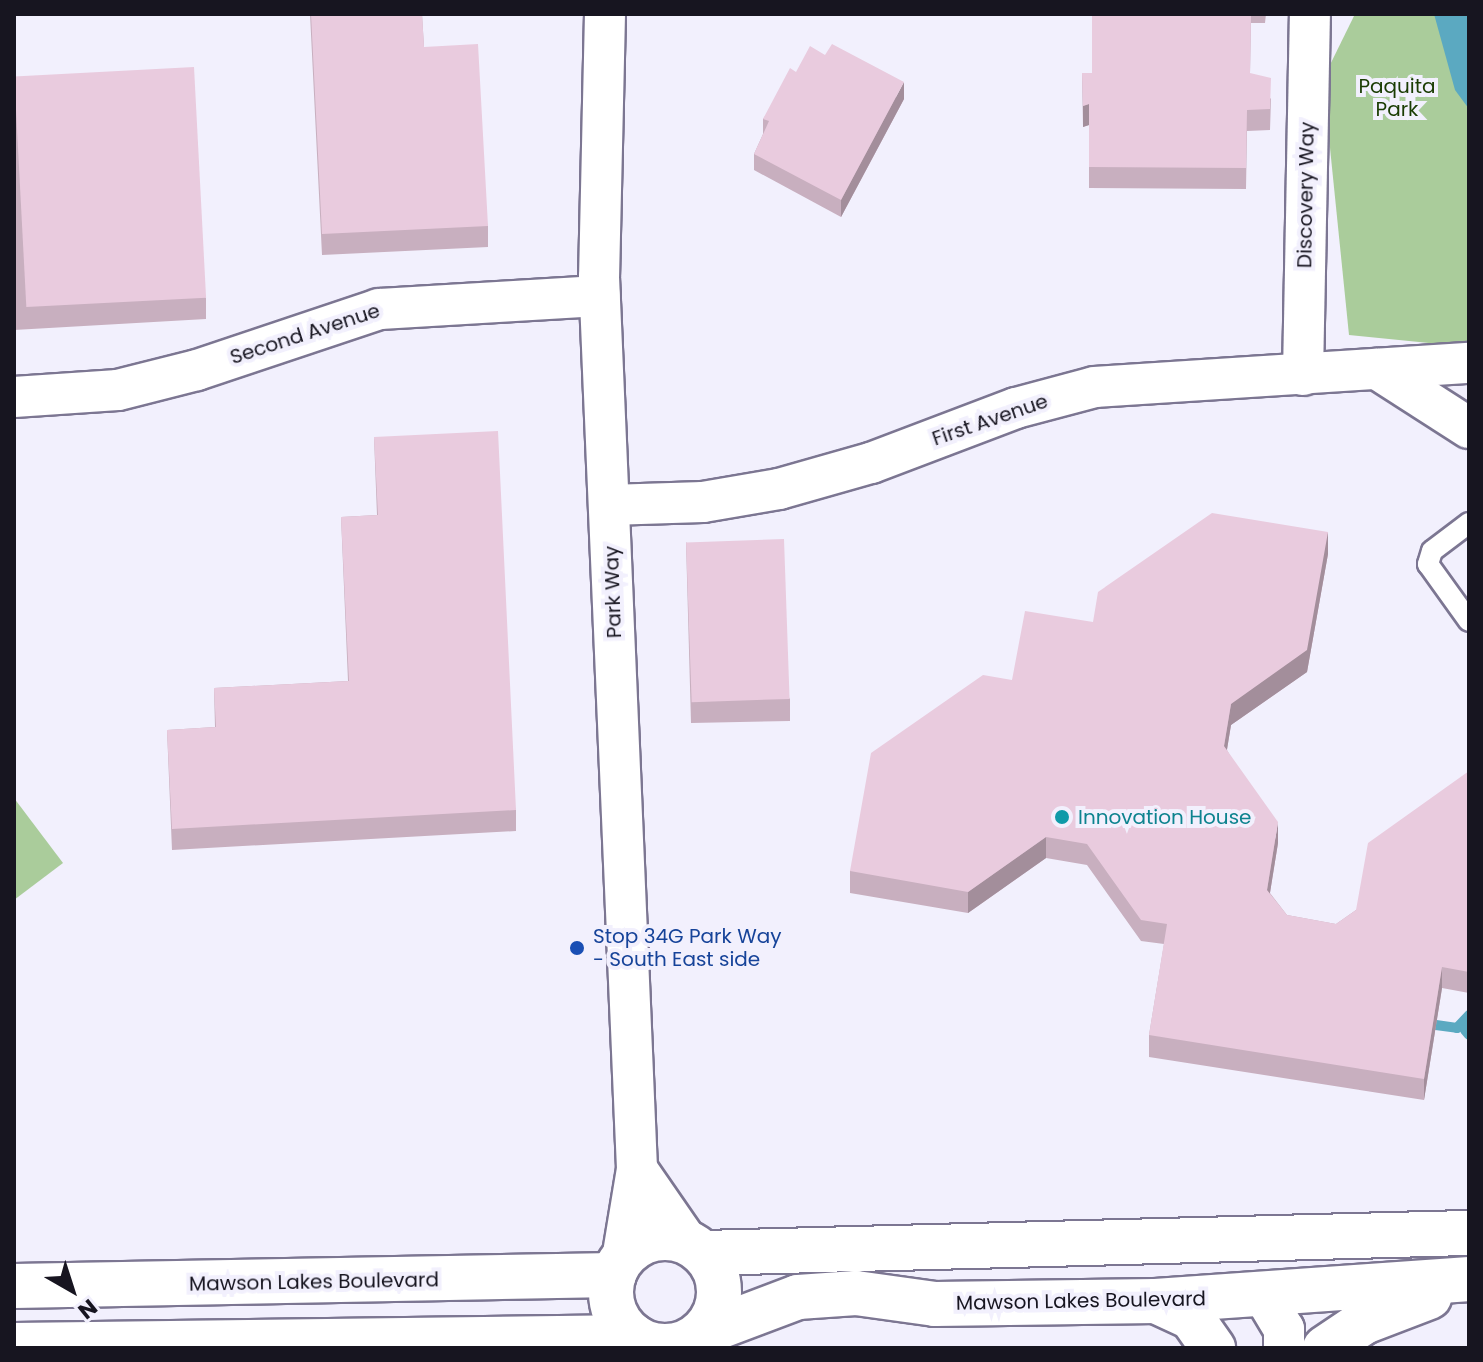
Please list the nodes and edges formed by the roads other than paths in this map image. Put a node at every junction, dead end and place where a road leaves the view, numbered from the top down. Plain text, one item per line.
1 (605, 14) edge
2 (1310, 14) edge
3 (600, 296) junction
4 (1469, 363) edge
5 (1377, 369) junction
6 (1303, 375) junction
7 (14, 397) edge
8 (1469, 428) edge
9 (609, 505) junction
10 (1469, 523) edge
11 (1469, 621) edge
12 (637, 1169) junction
13 (1469, 1233) edge
14 (1265, 1243) junction
15 (696, 1248) junction
16 (618, 1268) junction
17 (1469, 1280) edge
18 (14, 1286) edge
19 (1264, 1296) junction
20 (1156, 1301) junction
21 (700, 1334) junction
22 (635, 1337) junction
23 (14, 1345) edge
24 (1213, 1348) edge
25 (1260, 1348) edge
26 (1284, 1348) edge
27 (1325, 1348) edge

1 - 3 street, Park Way
2 - 6 street, Discovery Way
3 - 7 street, Second Avenue
3 - 9 street, Park Way
4 - 5 street, First Avenue
5 - 6 street, First Avenue
5 - 8 street
6 - 9 street, First Avenue
9 - 12 street, Park Way
10 - 11 lane
12 - 15 street
12 - 16 street, Park Way
13 - 14 street
14 - 15 street
14 - 19 street
15 - 16 street
15 - 21 street
16 - 18 street, Mawson Lakes Boulevard
16 - 22 street
17 - 19 street, Mawson Lakes Boulevard
17 - 27 street
19 - 20 street, Mawson Lakes Boulevard
19 - 25 street
19 - 26 street
20 - 21 street, Mawson Lakes Boulevard
20 - 24 street
21 - 22 street
22 - 23 street

